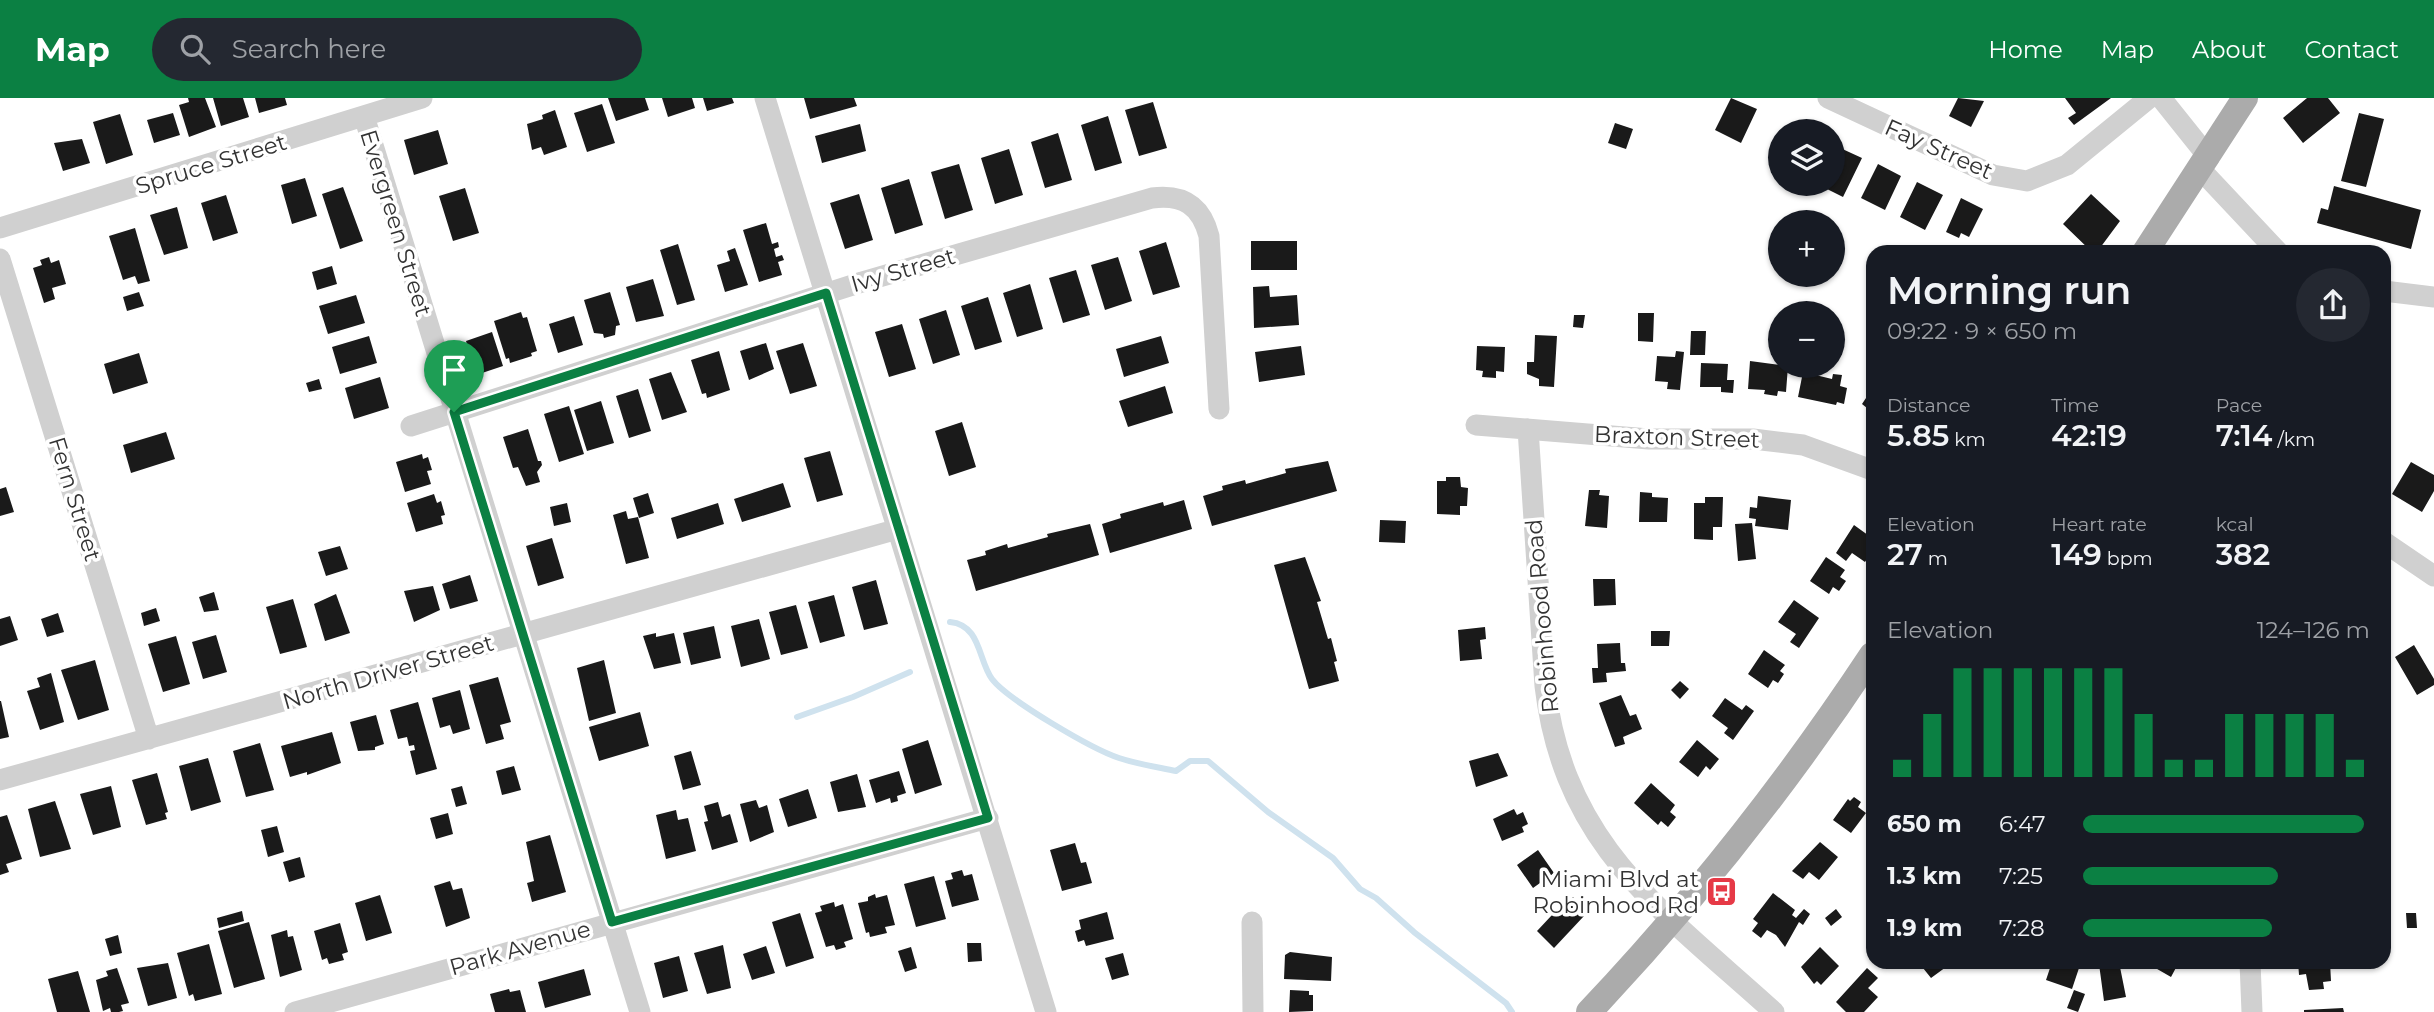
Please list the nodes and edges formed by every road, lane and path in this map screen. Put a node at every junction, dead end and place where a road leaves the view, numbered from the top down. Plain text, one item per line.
1 (422, 98) edge
2 (765, 98) edge
3 (1828, 98) edge
4 (2149, 98) edge
5 (2161, 98) edge
6 (2245, 98) edge
7 (364, 116) junction
8 (2205, 164) junction
9 (0, 228) edge
10 (2150, 245) edge
11 (2272, 245) edge
12 (0, 260) edge
13 (2391, 292) edge
14 (826, 293) junction
15 (2434, 296) edge
16 (1219, 409) dead end
17 (454, 412) junction
18 (1476, 425) dead end
19 (411, 426) dead end
20 (1528, 429) junction
21 (1866, 468) edge
22 (898, 529) junction
23 (2391, 547) edge
24 (2434, 576) edge
25 (523, 634) junction
26 (1866, 665) edge
27 (149, 739) junction
28 (0, 780) edge
29 (988, 818) junction
30 (1672, 920) junction
31 (612, 922) junction
32 (1252, 922) dead end
33 (2250, 969) edge
34 (295, 1012) edge
35 (640, 1012) edge
36 (1046, 1012) edge
37 (1253, 1012) edge
38 (1589, 1012) edge
39 (1774, 1012) edge
40 (2252, 1012) edge

1 - 7 street, Spruce Street
2 - 14 street
3 - 4 street, Fay Street
5 - 8 street
6 - 8 main road
7 - 9 street, Spruce Street
7 - 17 street, Evergreen Street
8 - 10 main road
8 - 11 street
12 - 27 street, Fern Street
13 - 15 street
14 - 16 street, Ivy Street
14 - 17 street, Ivy Street
14 - 22 street
17 - 19 street, Ivy Street
17 - 25 street, Evergreen Street
18 - 20 street, Braxton Street
20 - 21 street, Braxton Street
20 - 30 street, Robinhood Road
22 - 25 street, North Driver Street
22 - 29 street
23 - 24 street
25 - 27 street, North Driver Street
25 - 31 street, Evergreen Street
26 - 30 main road
27 - 28 street, North Driver Street
29 - 31 street, Park Avenue
29 - 36 street
30 - 38 main road
30 - 39 street, Robinhood Road
31 - 34 street, Park Avenue
31 - 35 street, Evergreen Street
32 - 37 street
33 - 40 street

